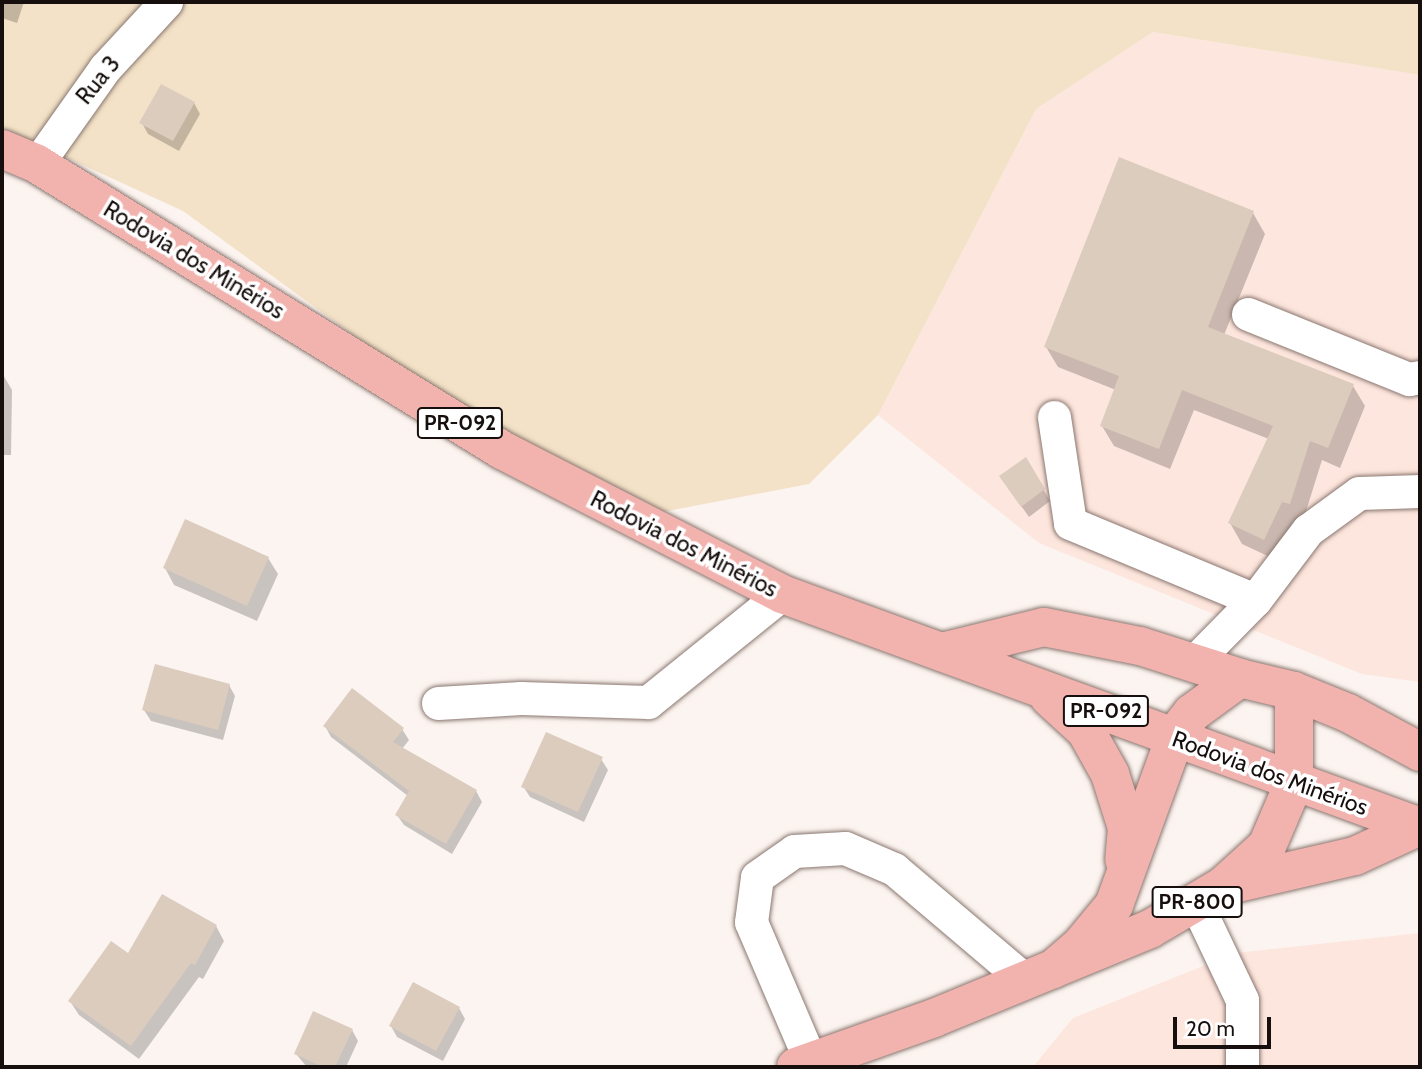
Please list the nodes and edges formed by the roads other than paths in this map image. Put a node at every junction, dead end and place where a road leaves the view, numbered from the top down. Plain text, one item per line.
1 (166, 2) edge
2 (2, 149) edge
3 (37, 164) junction
4 (1248, 314) dead end
5 (1420, 377) edge
6 (1054, 417) dead end
7 (1420, 491) edge
8 (782, 594) junction
9 (1255, 600) junction
10 (942, 652) junction
11 (1193, 663) junction
12 (1240, 678) junction
13 (1035, 683) junction
14 (1294, 691) junction
15 (438, 703) dead end
16 (1176, 739) junction
17 (1420, 752) edge
18 (1294, 783) junction
19 (1420, 826) edge
20 (1210, 894) junction
21 (1114, 905) junction
22 (1039, 975) junction
23 (804, 1065) edge
24 (1242, 1067) edge

1 - 3 street, Rua 3
2 - 3 main road, Rodovia dos Minérios / PR-092
3 - 8 main road, Rodovia dos Minérios / PR-092
4 - 5 street
6 - 9 street
7 - 9 street
8 - 10 main road, Rodovia dos Minérios / PR-092
8 - 15 street
9 - 11 street
10 - 11 main road
10 - 13 main road, Rodovia dos Minérios / PR-092
11 - 12 main road
12 - 14 main road
12 - 16 main road
13 - 16 main road, Rodovia dos Minérios / PR-092
13 - 21 main road
14 - 17 main road
14 - 18 main road
16 - 18 main road, Rodovia dos Minérios / PR-092
16 - 21 main road, PR-800
18 - 19 main road, Rodovia dos Minérios / PR-092
18 - 20 main road, PR-800
19 - 20 main road
20 - 22 main road, PR-800
20 - 24 street
21 - 22 main road, PR-800
22 - 23 main road, PR-800
22 - 23 street

